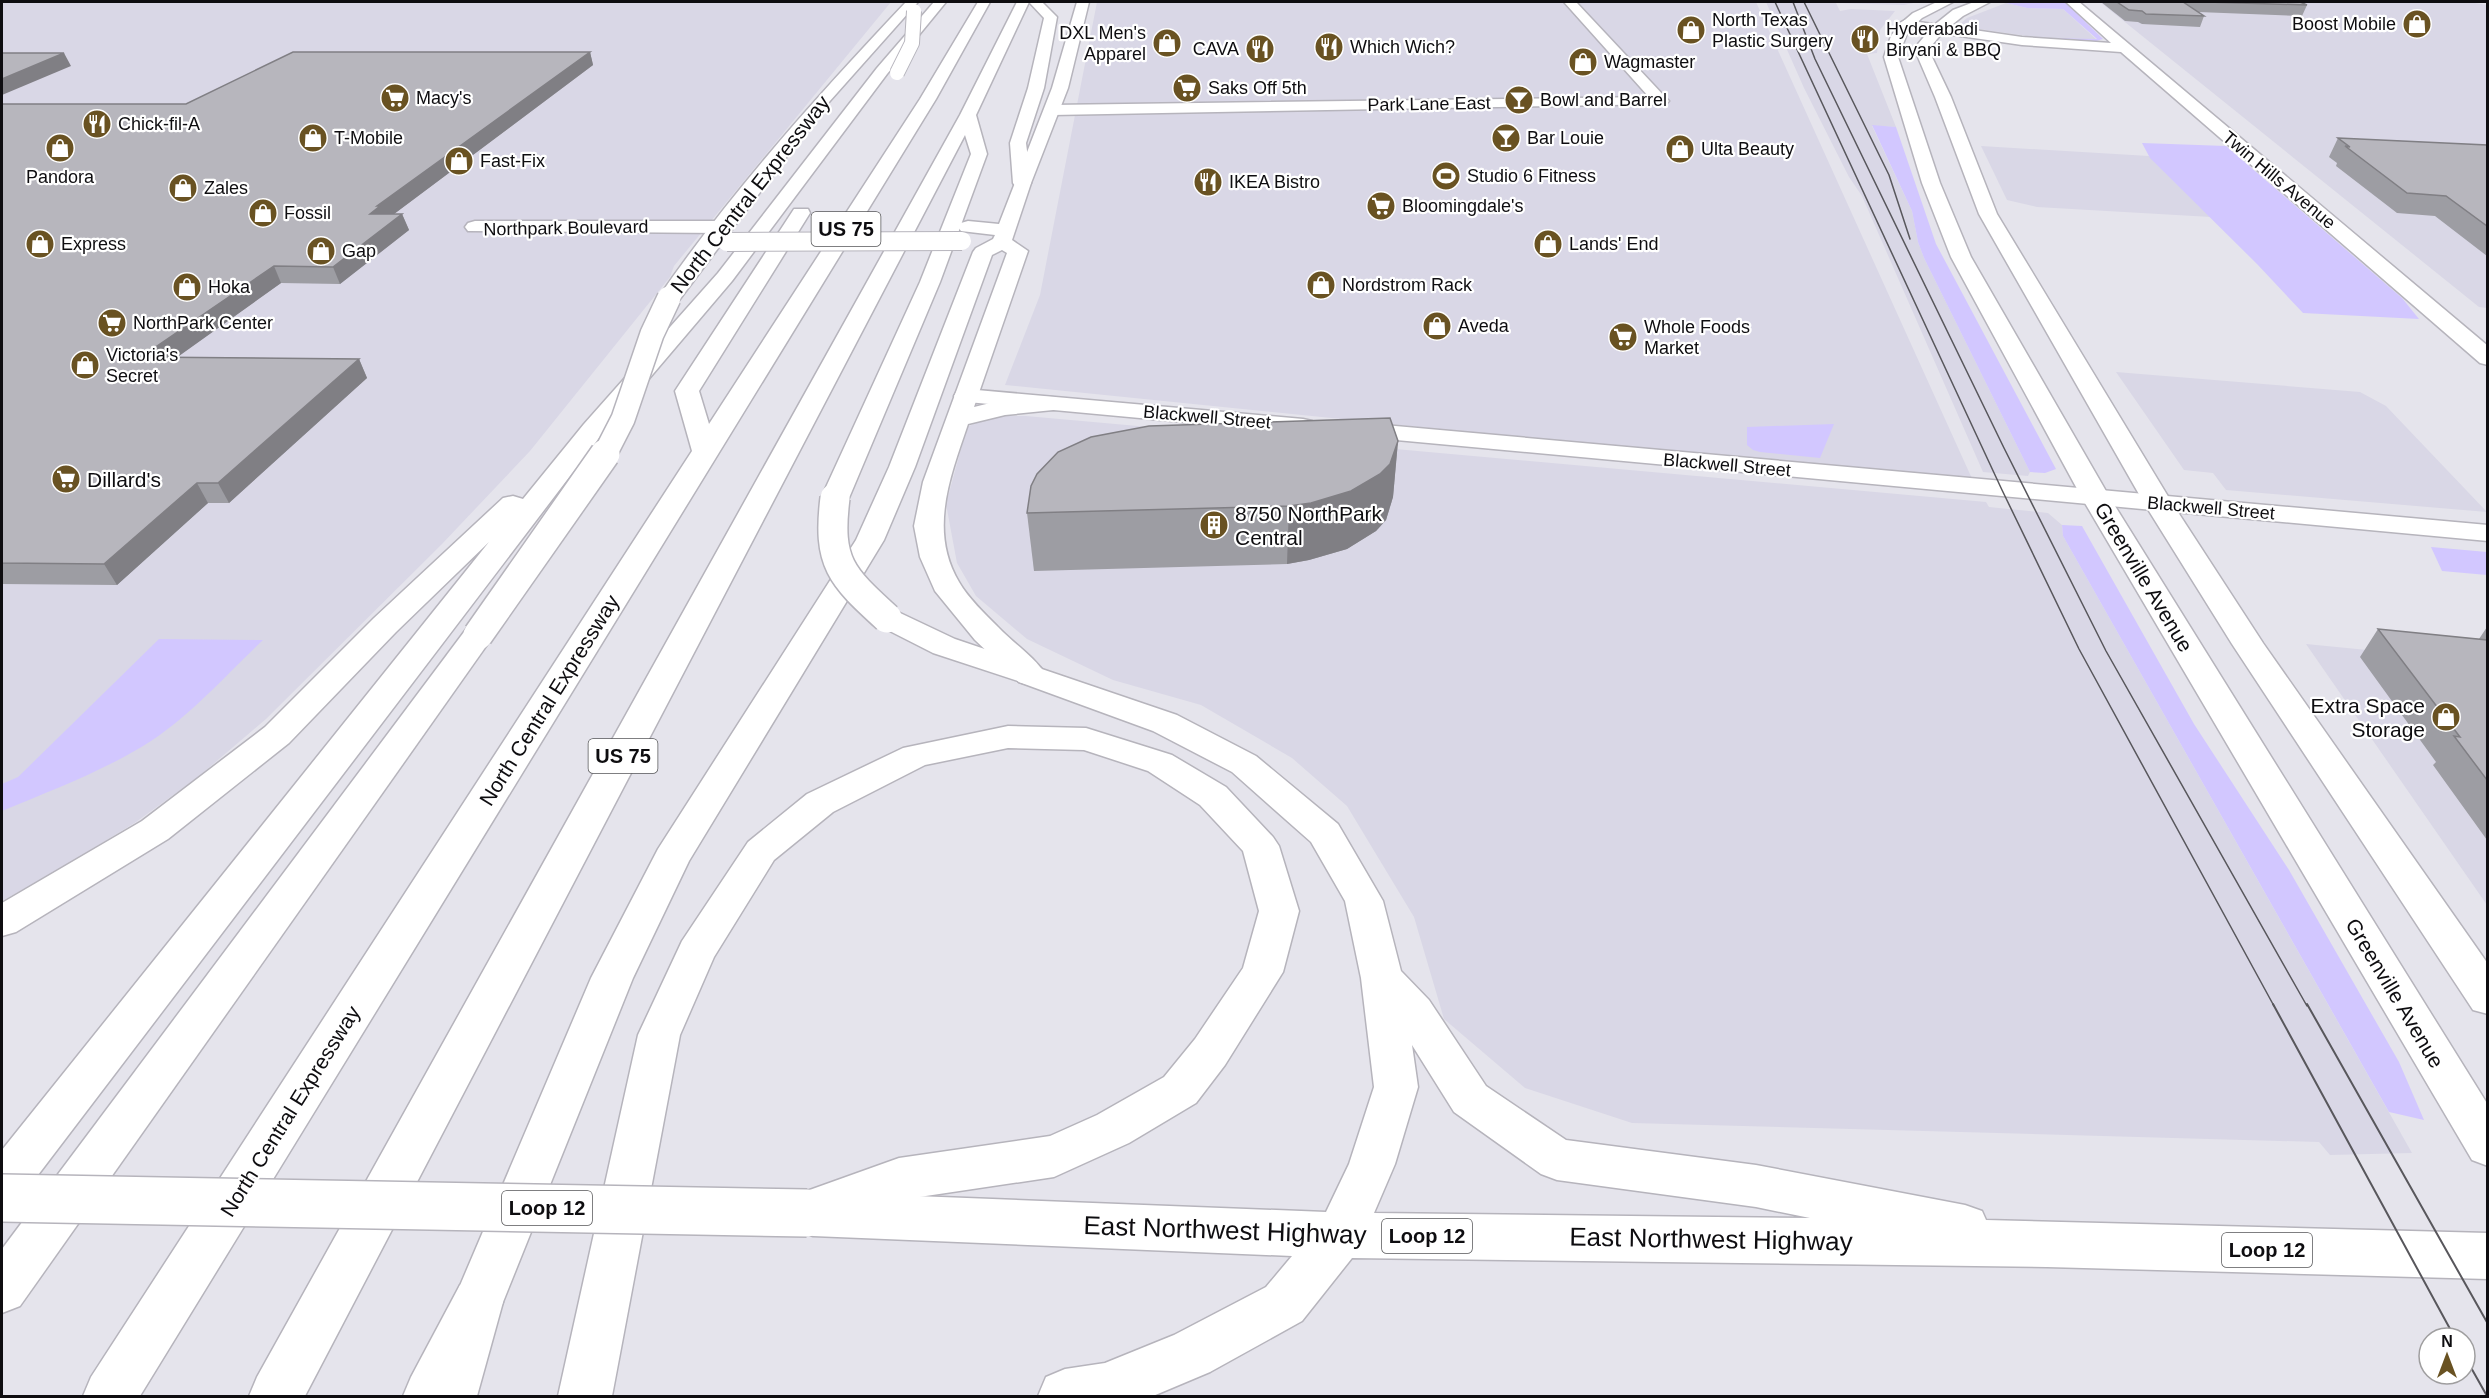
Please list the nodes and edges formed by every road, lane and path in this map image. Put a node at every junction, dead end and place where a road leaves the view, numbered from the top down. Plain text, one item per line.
1 (940, 2) edge
2 (984, 2) edge
3 (1023, 2) edge
4 (1035, 2) edge
5 (1083, 2) edge
6 (1570, 2) edge
7 (1947, 2) edge
8 (1984, 2) edge
9 (2072, 2) edge
10 (915, 5) edge
11 (1905, 24) junction
12 (1938, 29) junction
13 (2124, 48) junction
14 (1903, 94) junction
15 (1943, 97) junction
16 (1052, 110) junction
17 (968, 116) junction
18 (851, 138) dead end
19 (838, 157) dead end
20 (1022, 183) junction
21 (1931, 183) junction
22 (1977, 187) junction
23 (724, 235) junction
24 (985, 235) junction
25 (1961, 257) junction
26 (2052, 324) junction
27 (2487, 358) edge
28 (961, 407) junction
29 (593, 429) junction
30 (705, 453) junction
31 (2096, 498) junction
32 (2158, 503) junction
33 (2487, 533) edge
34 (1030, 675) junction
35 (2, 921) edge
36 (1382, 978) junction
37 (2487, 998) edge
38 (2487, 1146) edge
39 (2, 1185) edge
40 (2, 1198) edge
41 (807, 1213) junction
42 (1340, 1235) junction
43 (2048, 1244) junction
44 (2487, 1256) edge
45 (2, 1289) edge
46 (478, 1302) junction
47 (110, 1396) edge
48 (276, 1396) edge
49 (430, 1396) edge
50 (450, 1396) edge
51 (585, 1396) edge
52 (1065, 1396) edge

1 - 29 main road
2 - 30 main road, North Central Expressway / US 75
3 - 17 main road, US 75
4 - 20 main road
5 - 16 main road
6 - 16 main road, Park Lane East
7 - 11 main road
8 - 12 main road
9 - 13 main road, Twin Hills Avenue
10 - 18 main road, bridge
10 - 23 main road, North Central Expressway
11 - 12 main road
11 - 14 main road, Greenville Avenue
12 - 13 main road
12 - 15 main road
13 - 27 main road, Twin Hills Avenue
14 - 15 main road
14 - 21 main road, Greenville Avenue
15 - 22 main road
16 - 20 main road
17 - 34 main road, bridge
17 - 48 main road, US 75
19 - 30 main road
20 - 24 main road
21 - 22 main road
21 - 25 main road, Greenville Avenue
22 - 26 main road
23 - 23 main road, Northpark Boulevard
23 - 24 main road, Northpark Boulevard, bridge
23 - 45 main road, North Central Expressway, bridge
24 - 28 main road
24 - 46 main road
25 - 26 main road
25 - 31 main road, Greenville Avenue
26 - 32 main road
28 - 31 main road, Blackwell Street
28 - 34 main road
29 - 35 main road
29 - 39 main road
30 - 47 main road, North Central Expressway / US 75
31 - 32 main road, Blackwell Street
31 - 38 main road, Greenville Avenue
32 - 33 main road, Blackwell Street
32 - 37 main road
34 - 36 main road
36 - 42 main road
36 - 43 main road
40 - 41 main road, East Northwest Highway / Loop 12, bridge
41 - 42 main road, East Northwest Highway / Loop 12
41 - 51 main road
42 - 43 main road, East Northwest Highway / Loop 12
42 - 52 main road
43 - 44 main road, East Northwest Highway / Loop 12
46 - 49 main road
46 - 50 main road

